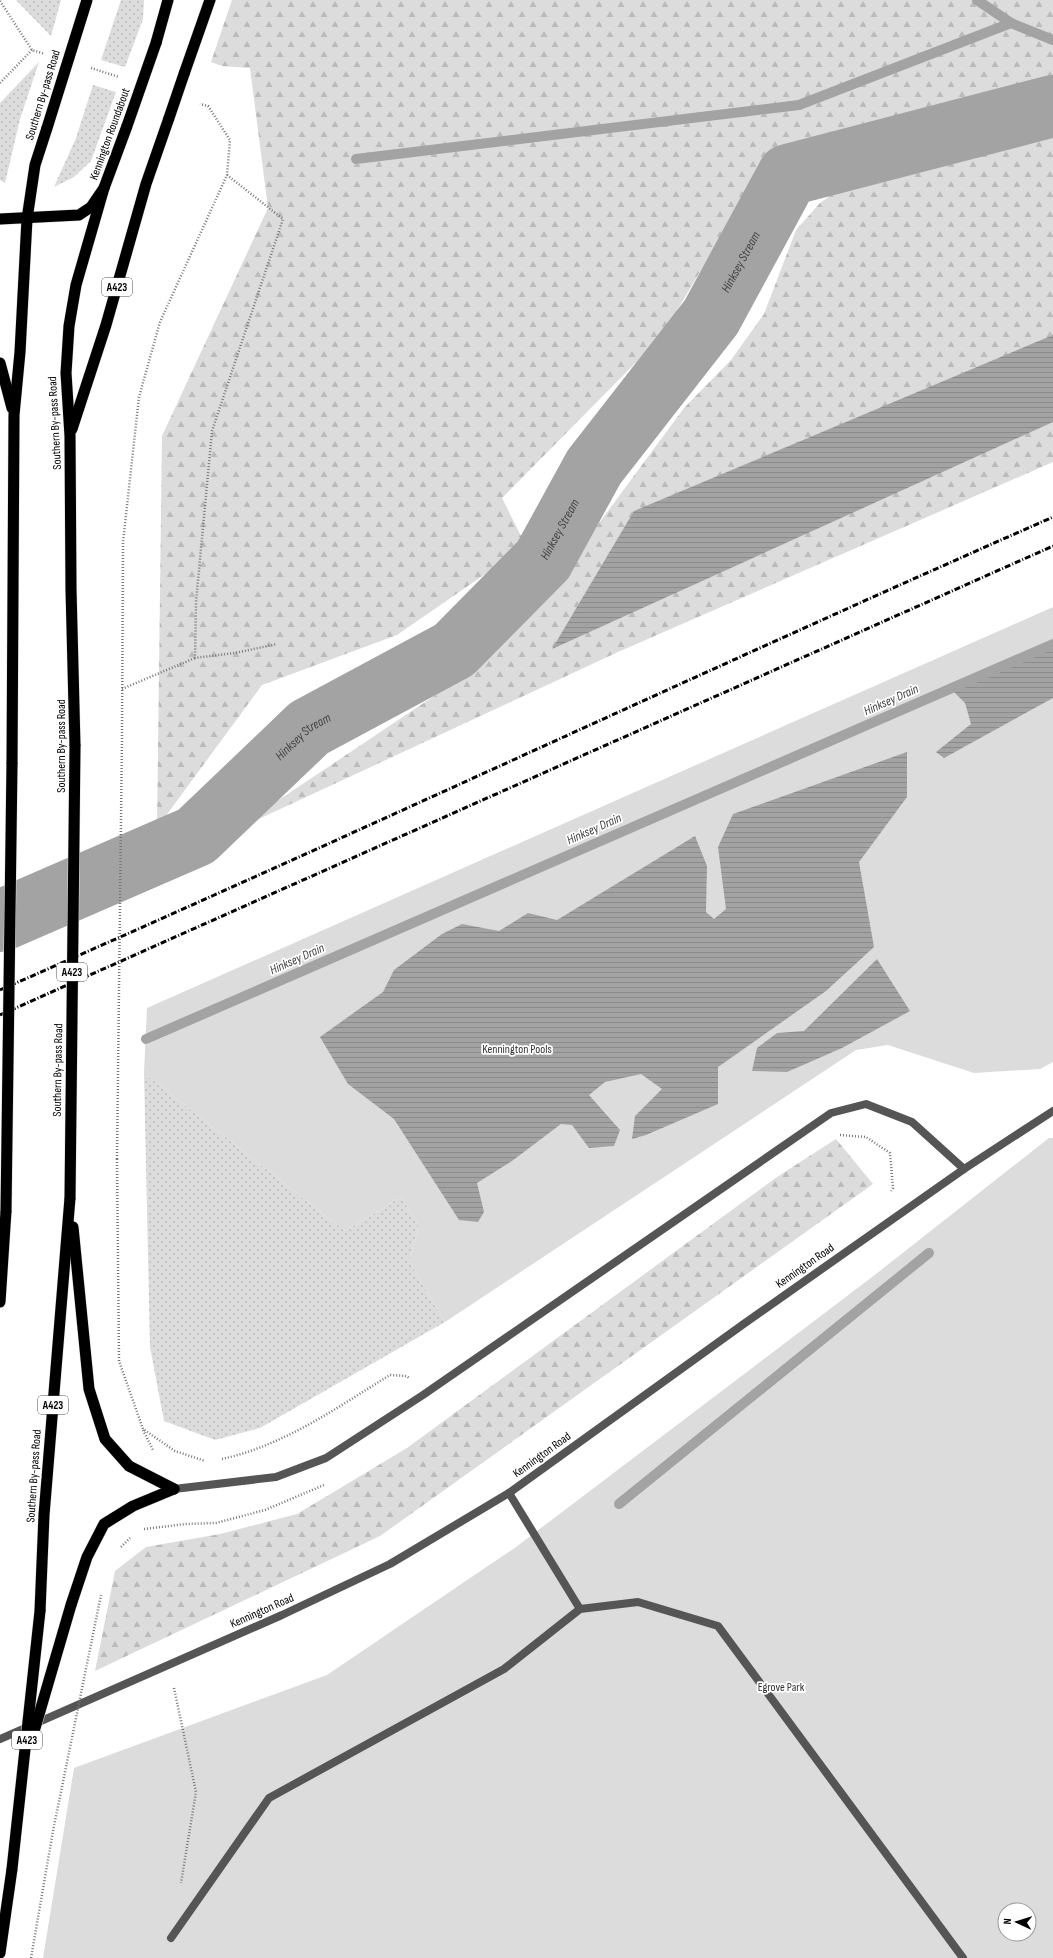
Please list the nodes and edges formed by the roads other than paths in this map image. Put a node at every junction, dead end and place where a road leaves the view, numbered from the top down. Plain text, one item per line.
1 (87, 0) edge
2 (168, 0) edge
3 (210, 0) edge
4 (104, 188) junction
5 (0, 219) edge
6 (27, 219) junction
7 (0, 363) edge
8 (14, 415) junction
9 (70, 436) junction
10 (1053, 1111) edge
11 (964, 1169) junction
12 (70, 1198) junction
13 (0, 1302) edge
14 (174, 1489) junction
15 (508, 1493) junction
16 (580, 1609) junction
17 (0, 1740) edge
18 (25, 1761) junction
19 (171, 1938) dead end
20 (0, 1953) edge
21 (963, 1958) edge

1 - 6 highway, Southern By-pass Road, bridge
2 - 4 highway, Kennington Roundabout, bridge
3 - 9 highway, A423, bridge
4 - 6 highway, Kennington Roundabout
4 - 9 highway, Southern By-pass Road / A423
5 - 6 highway, Kennington Roundabout
6 - 8 highway, Southern By-pass Road
7 - 8 highway, Southern By-pass Road
8 - 13 highway, Southern By-pass Road, bridge
9 - 12 highway, Southern By-pass Road / A423, bridge
10 - 11 street, Kennington Road
11 - 14 street
11 - 15 street, Kennington Road
12 - 14 highway
12 - 18 highway, Southern By-pass Road / A423, bridge
14 - 18 highway, bridge
15 - 16 street
15 - 17 street, Kennington Road
16 - 19 street
16 - 21 street
18 - 20 highway, Southern By-pass Road / A423, bridge

